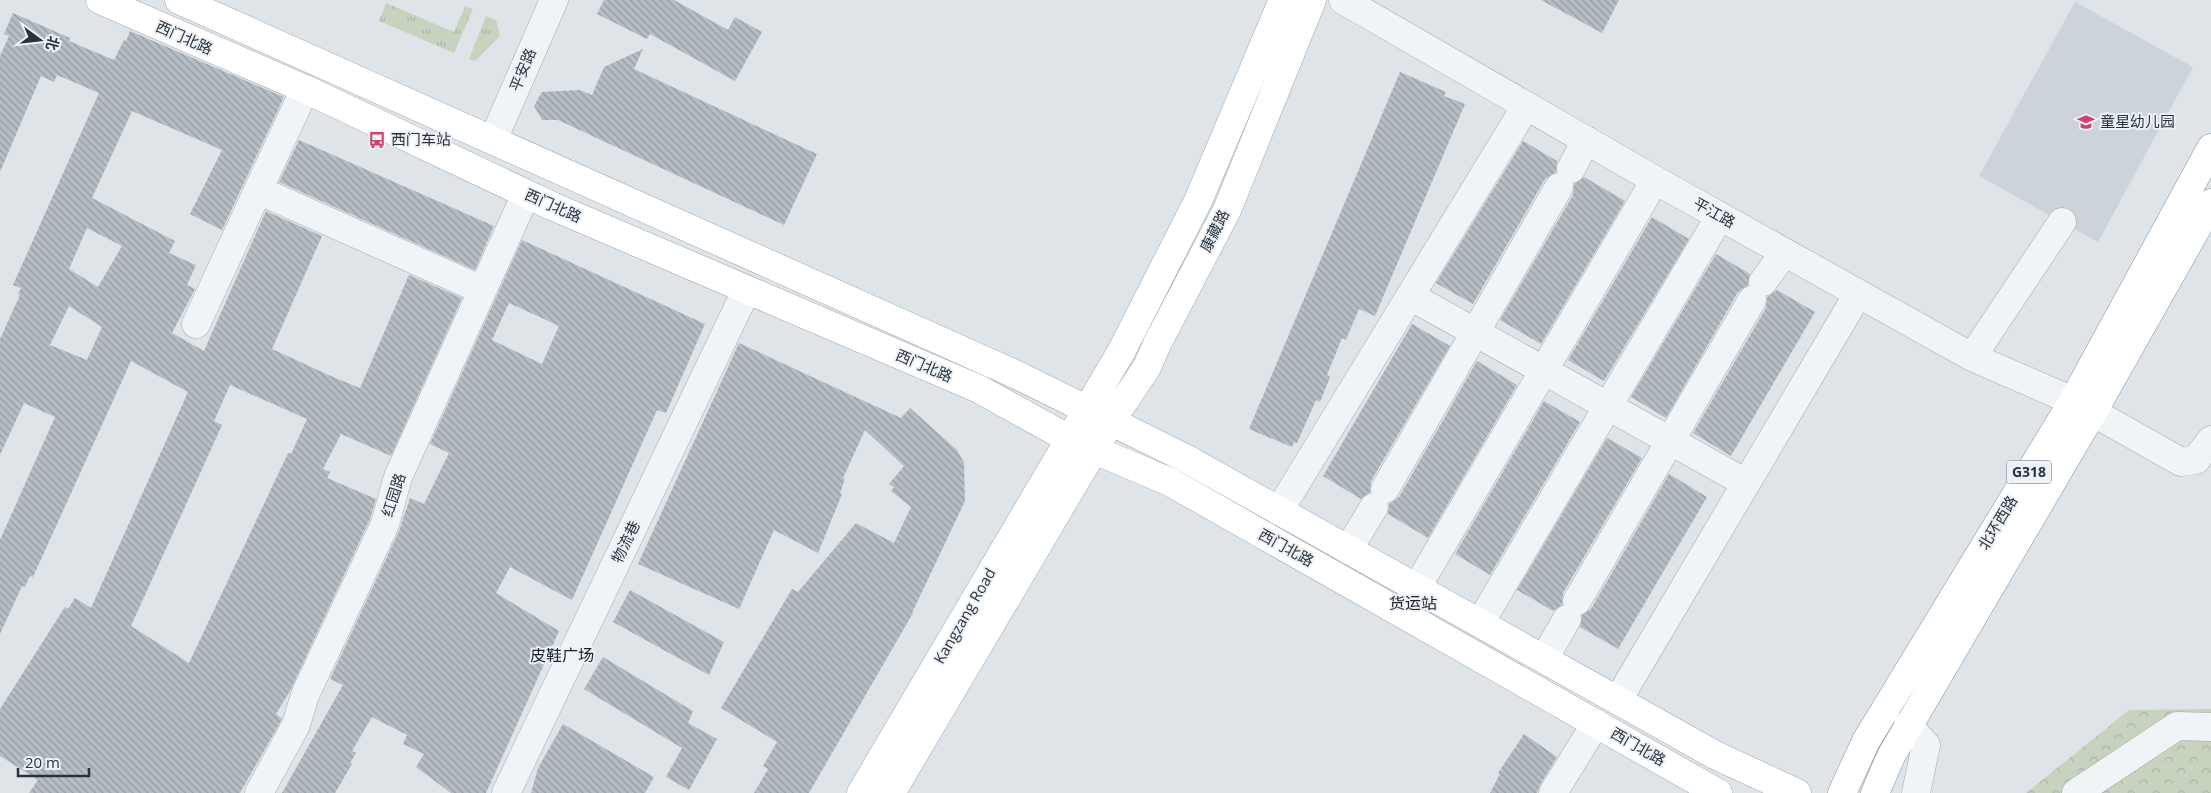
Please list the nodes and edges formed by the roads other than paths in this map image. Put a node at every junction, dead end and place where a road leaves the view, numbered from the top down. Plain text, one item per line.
1 (100, 0) edge
2 (554, 0) edge
3 (1283, 0) edge
4 (1312, 0) edge
5 (1343, 0) edge
6 (184, 1) edge
7 (305, 90) junction
8 (1526, 106) junction
9 (493, 140) junction
10 (1586, 140) junction
11 (2211, 148) edge
12 (1655, 180) junction
13 (258, 190) junction
14 (526, 194) junction
15 (2211, 203) edge
16 (1720, 216) junction
17 (2062, 222) dead end
18 (1784, 252) junction
19 (482, 290) junction
20 (746, 290) junction
21 (1858, 294) junction
22 (1410, 296) junction
23 (196, 324) dead end
24 (1476, 332) junction
25 (1972, 357) junction
26 (1544, 370) junction
27 (1608, 406) junction
28 (2083, 406) junction
29 (1086, 409) junction
30 (1111, 422) junction
31 (1068, 439) junction
32 (1670, 440) junction
33 (2209, 446) edge
34 (1094, 450) junction
35 (1746, 483) junction
36 (1279, 511) junction
37 (1348, 550) junction
38 (1416, 589) junction
39 (1480, 623) junction
40 (1544, 659) junction
41 (1618, 700) junction
42 (1596, 723) junction
43 (1908, 725) junction
44 (2211, 727) edge
45 (259, 793) edge
46 (506, 793) edge
47 (861, 793) edge
48 (892, 793) edge
49 (1554, 793) edge
50 (1718, 793) edge
51 (1796, 793) edge
52 (1842, 793) edge
53 (1875, 793) edge
54 (1916, 793) edge
55 (2076, 793) edge

1 - 7 main road, 西门北路
2 - 9 street, 平安路
3 - 29 main road, 康藏路
4 - 30 main road, 康藏路
5 - 8 street, 平江路
6 - 9 main road, 西门北路
7 - 13 street
7 - 14 main road, 西门北路
8 - 10 street, 平江路
8 - 22 street
9 - 29 main road, 西门北路
10 - 12 street, 平江路
10 - 24 street
11 - 28 main road, 北环西路 / G318
12 - 16 street, 平江路
12 - 26 street
13 - 19 street
13 - 23 street
14 - 19 street, 红园路
14 - 20 main road, 西门北路
15 - 28 main road, 北环西路 / G318
16 - 18 street, 平江路
16 - 27 street
17 - 25 street
18 - 21 street, 平江路
18 - 32 street
19 - 45 street, 红园路
20 - 31 main road, 西门北路
20 - 46 street, 物流巷
21 - 25 street, 平江路
21 - 35 street
22 - 24 street
22 - 36 street
24 - 26 street
24 - 37 street
25 - 28 street, 平江路
26 - 27 street
26 - 38 street
27 - 32 street
27 - 39 street
28 - 33 street, 平江路
28 - 43 main road, 北环西路 / G318
28 - 52 main road, 北环西路 / G318
29 - 30 main road, 西门北路
29 - 31 main road, 康藏路
30 - 34 main road, 康藏路
30 - 36 main road, 西门北路
31 - 34 main road, 西门北路
31 - 47 main road, Kangzang Road
32 - 35 street
32 - 40 street
34 - 42 main road, 西门北路
34 - 48 main road, Kangzang Road
35 - 41 street
36 - 37 main road, 西门北路
37 - 38 main road, 西门北路
38 - 39 main road, 西门北路
39 - 40 main road, 西门北路
40 - 41 main road, 西门北路
41 - 51 main road, 西门北路
42 - 49 street
42 - 50 main road, 西门北路
43 - 53 main road, 北环西路 / G318
43 - 54 street
44 - 55 street

